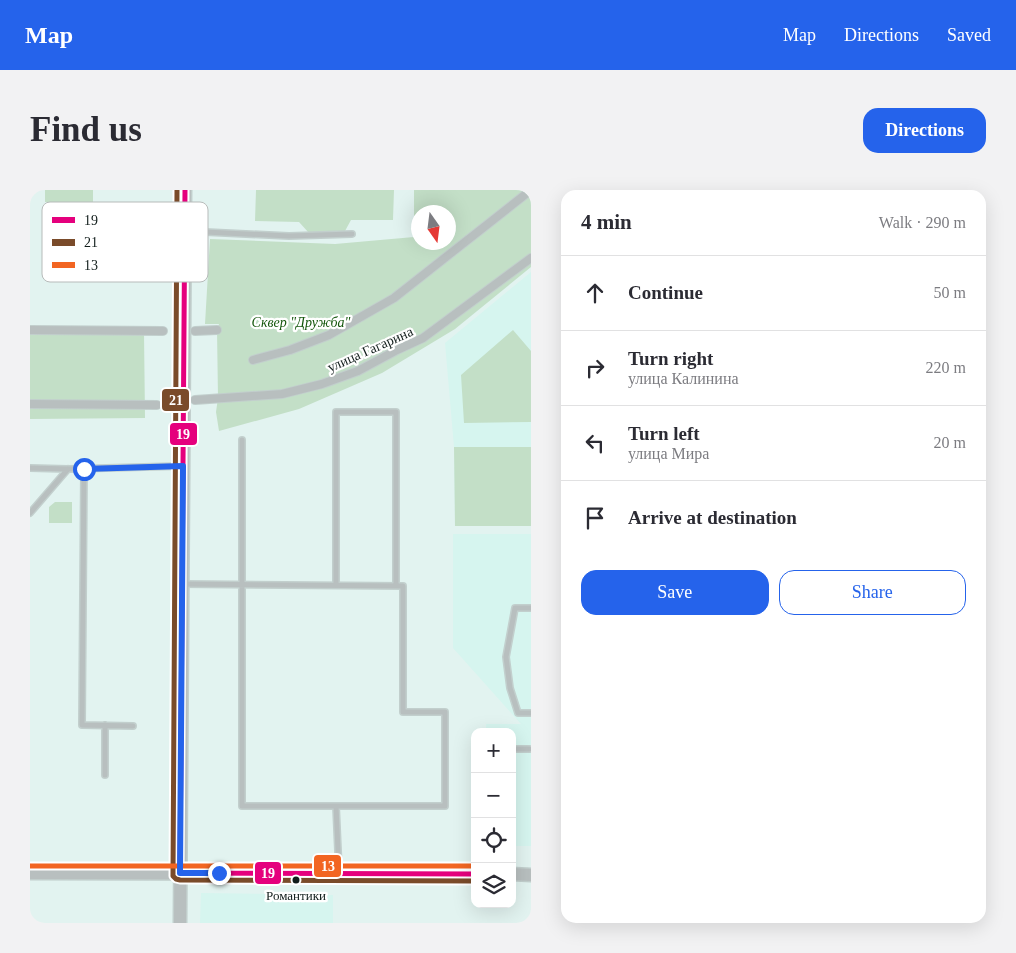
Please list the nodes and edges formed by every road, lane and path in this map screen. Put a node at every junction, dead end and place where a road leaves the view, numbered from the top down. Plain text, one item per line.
1 (531, 190) edge
2 (208, 232) edge
3 (352, 234) dead end
4 (531, 258) edge
5 (184, 282) edge
6 (30, 330) edge
7 (217, 330) dead end
8 (164, 331) dead end
9 (195, 331) dead end
10 (253, 360) dead end
11 (195, 400) dead end
12 (30, 404) edge
13 (157, 405) dead end
14 (242, 440) dead end
15 (183, 466) junction
16 (30, 468) edge
17 (68, 469) junction
18 (84, 469) junction
19 (30, 513) edge
20 (182, 584) junction
21 (242, 585) junction
22 (336, 585) junction
23 (396, 586) junction
24 (531, 608) edge
25 (531, 713) edge
26 (105, 726) junction
27 (133, 726) dead end
28 (516, 749) edge
29 (528, 749) dead end
30 (105, 775) dead end
31 (336, 806) junction
32 (30, 873) edge
33 (180, 873) junction
34 (339, 874) junction
35 (471, 874) edge
36 (516, 874) edge
37 (531, 874) edge
38 (180, 923) edge

1 - 10 street
2 - 3 lane
4 - 11 street, улица Гагарина
5 - 15 street
6 - 8 street
7 - 9 street
12 - 13 street
14 - 21 lane
15 - 18 lane
15 - 20 street
16 - 17 lane
17 - 18 lane
17 - 19 lane
18 - 26 lane
20 - 21 lane
20 - 33 street
21 - 22 lane
21 - 31 lane
22 - 23 lane
22 - 23 lane
23 - 31 lane
24 - 25 lane
26 - 27 lane
26 - 30 lane
28 - 29 lane
31 - 34 lane
32 - 33 street
33 - 34 street
33 - 38 street
34 - 35 street
36 - 37 street

